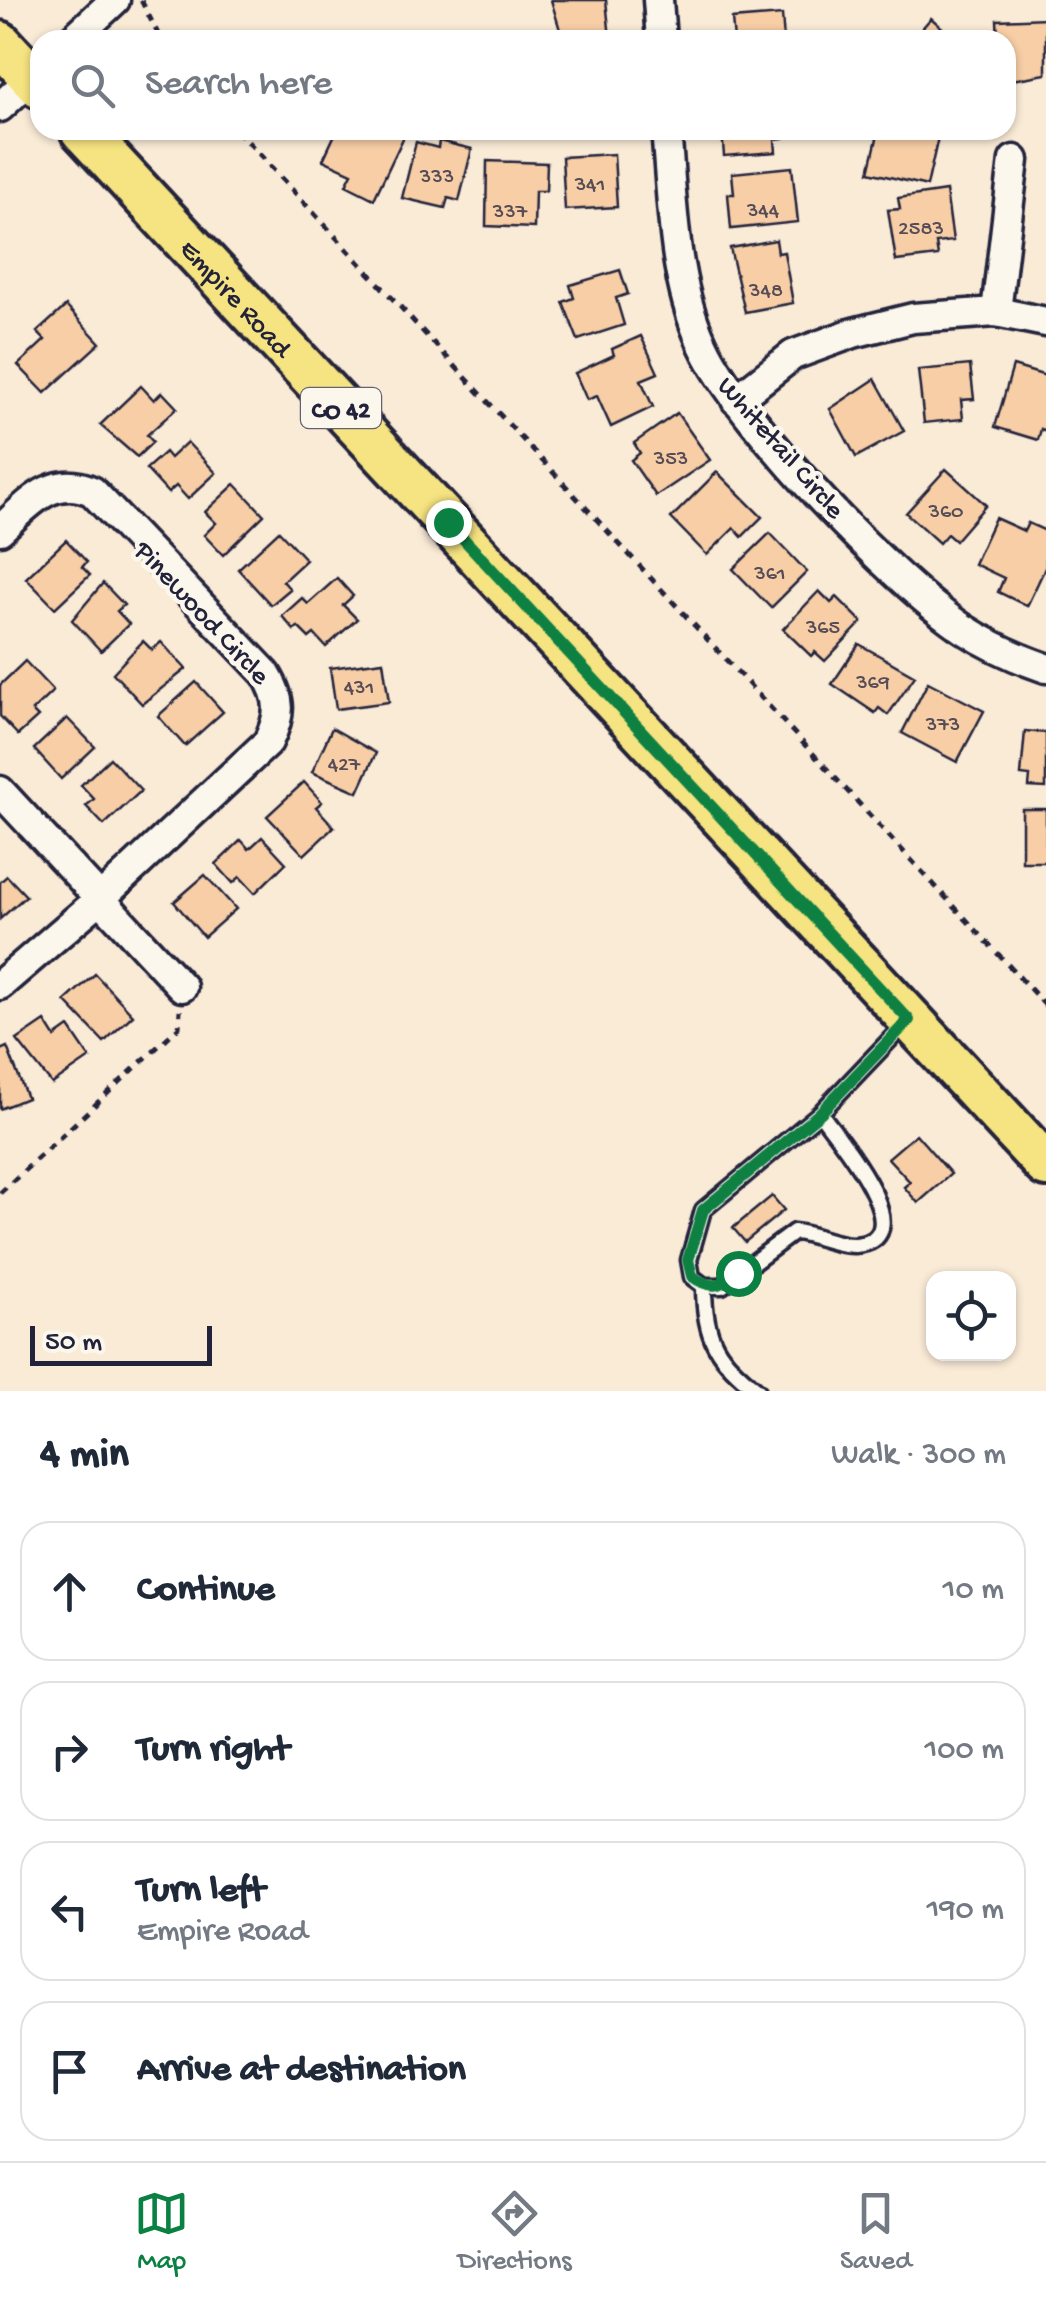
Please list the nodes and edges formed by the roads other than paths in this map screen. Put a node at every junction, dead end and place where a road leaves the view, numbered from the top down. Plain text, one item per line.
1 (115, 0) edge
2 (658, 0) edge
3 (83, 30) edge
4 (660, 30) edge
5 (0, 43) edge
6 (30, 71) edge
7 (30, 83) edge
8 (0, 107) edge
9 (91, 140) edge
10 (667, 140) edge
11 (1014, 160) dead end
12 (996, 312) junction
13 (1046, 322) edge
14 (736, 400) junction
15 (0, 530) edge
16 (1046, 668) edge
17 (7, 798) edge
18 (100, 900) junction
19 (0, 985) edge
20 (182, 987) road end
21 (909, 1020) junction
22 (820, 1113) junction
23 (1046, 1166) edge
24 (704, 1286) junction
25 (758, 1391) edge

1 - 3 street
2 - 4 street
5 - 6 main road
7 - 8 street
9 - 21 main road, Empire Road / CO 42
10 - 14 street, Whitetail Circle
11 - 12 street
12 - 13 street
12 - 14 street
14 - 16 street, Whitetail Circle
15 - 18 street, Pinewood Circle
17 - 18 street
18 - 19 street
18 - 20 street
21 - 22 lane
21 - 23 main road, Empire Road / CO 42
22 - 24 lane
22 - 24 lane
24 - 25 lane

